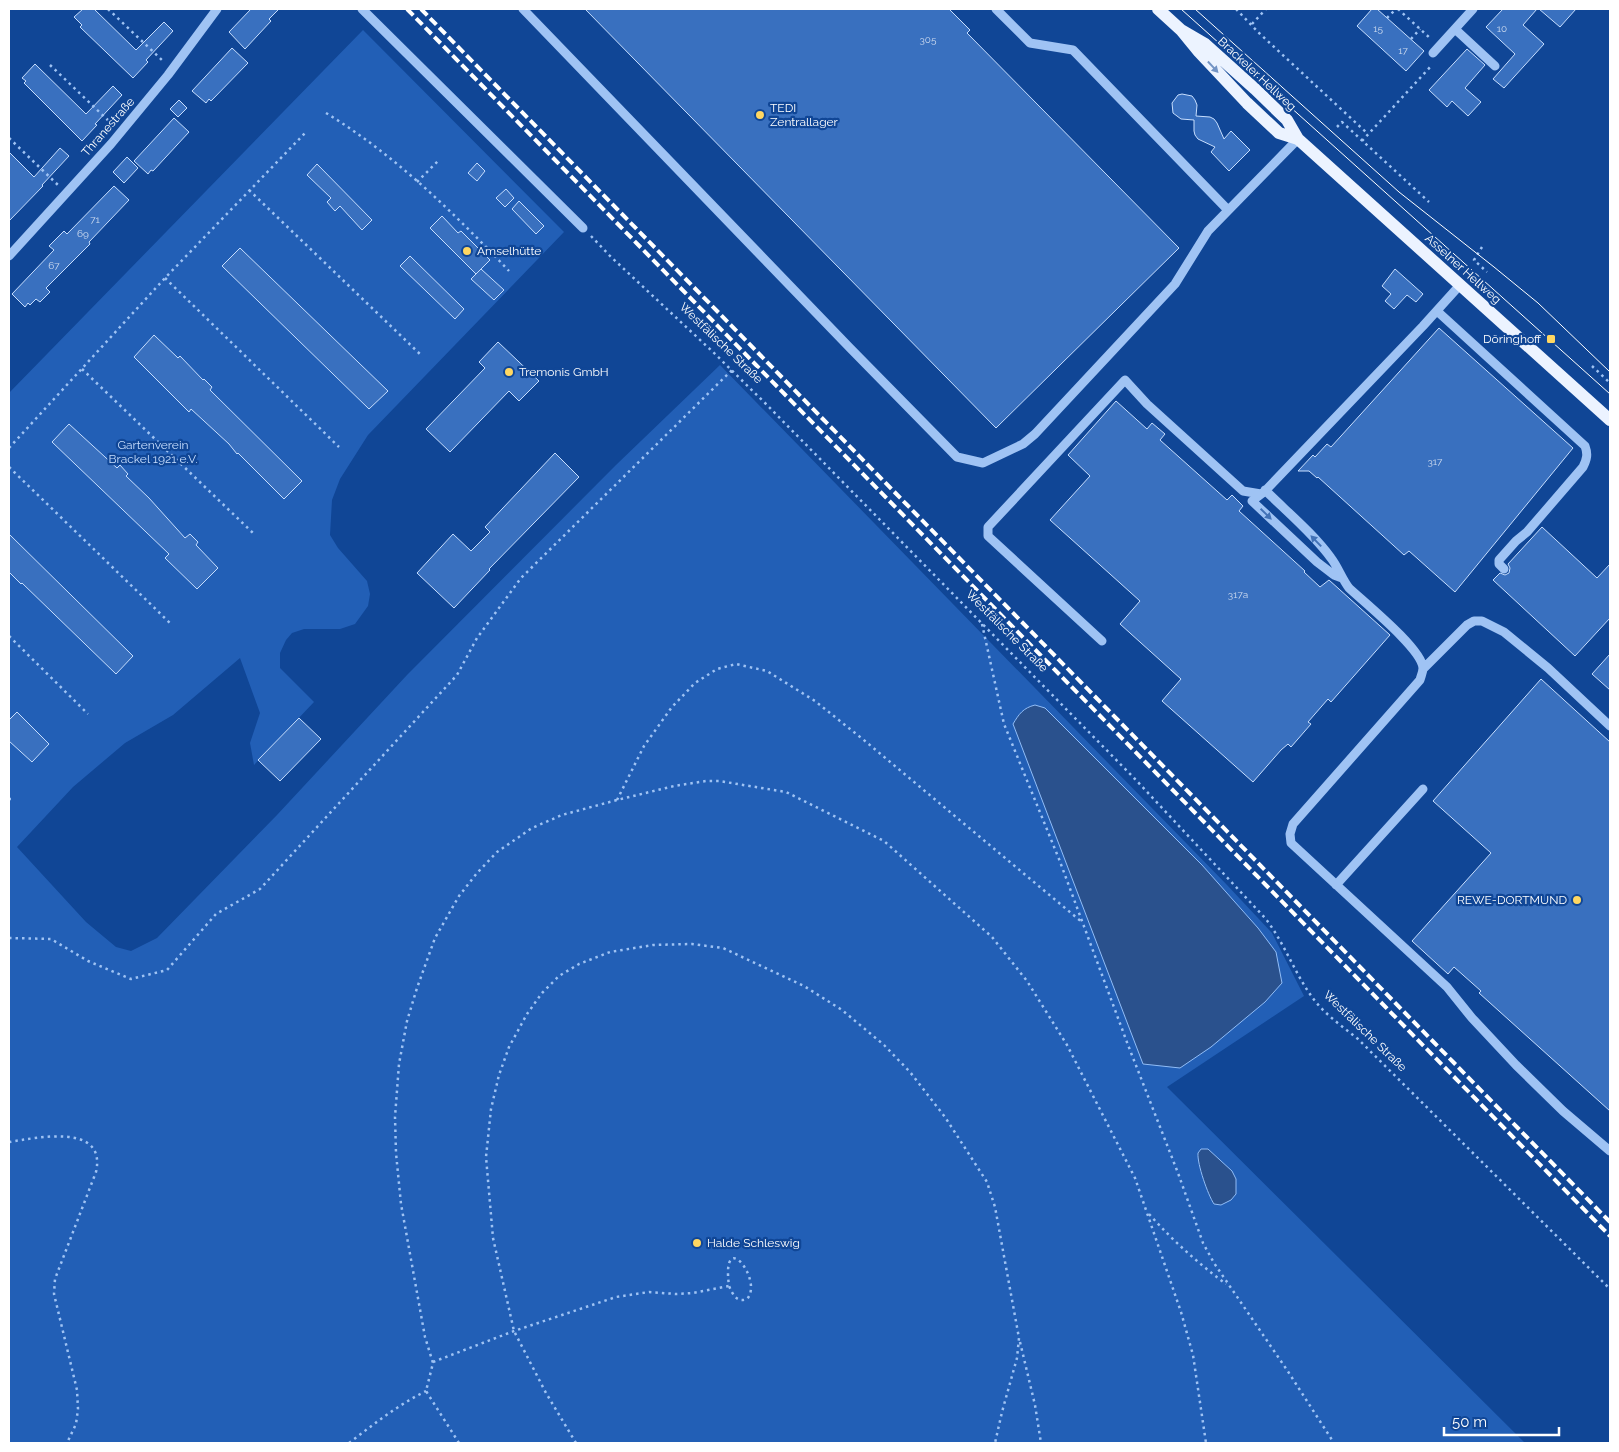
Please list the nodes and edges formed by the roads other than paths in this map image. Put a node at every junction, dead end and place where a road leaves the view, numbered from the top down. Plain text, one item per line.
1 (218, 9) edge
2 (362, 9) edge
3 (523, 9) edge
4 (996, 9) edge
5 (1158, 9) edge
6 (1473, 9) edge
7 (1455, 29) junction
8 (1434, 52) road end
9 (1495, 66) dead end
10 (1298, 139) junction
11 (1227, 210) junction
12 (583, 228) road end
13 (9, 256) edge
14 (1460, 285) junction
15 (1437, 311) junction
16 (1610, 420) edge
17 (1263, 492) junction
18 (1527, 532) junction
19 (1529, 542) dead end
20 (1504, 569) dead end
21 (1342, 578) junction
22 (1102, 640) dead end
23 (1424, 669) junction
24 (1610, 726) edge
25 (1423, 789) dead end
26 (1336, 885) junction
27 (1610, 1151) edge

1 - 13 street, Thranestraße
2 - 12 street
3 - 11 street
4 - 11 street
5 - 10 main road, Brackeler Hellweg
6 - 7 street
7 - 8 street
7 - 9 street
10 - 11 street
10 - 14 main road, Asselner Hellweg
14 - 15 street
14 - 16 main road, Asselner Hellweg
15 - 17 street
15 - 18 street
21 -> 17 street
17 -> 21 street
17 - 22 street
18 - 19 street
18 - 20 street
21 - 23 street
23 - 24 street
23 - 26 street
25 - 26 street
26 - 27 street

